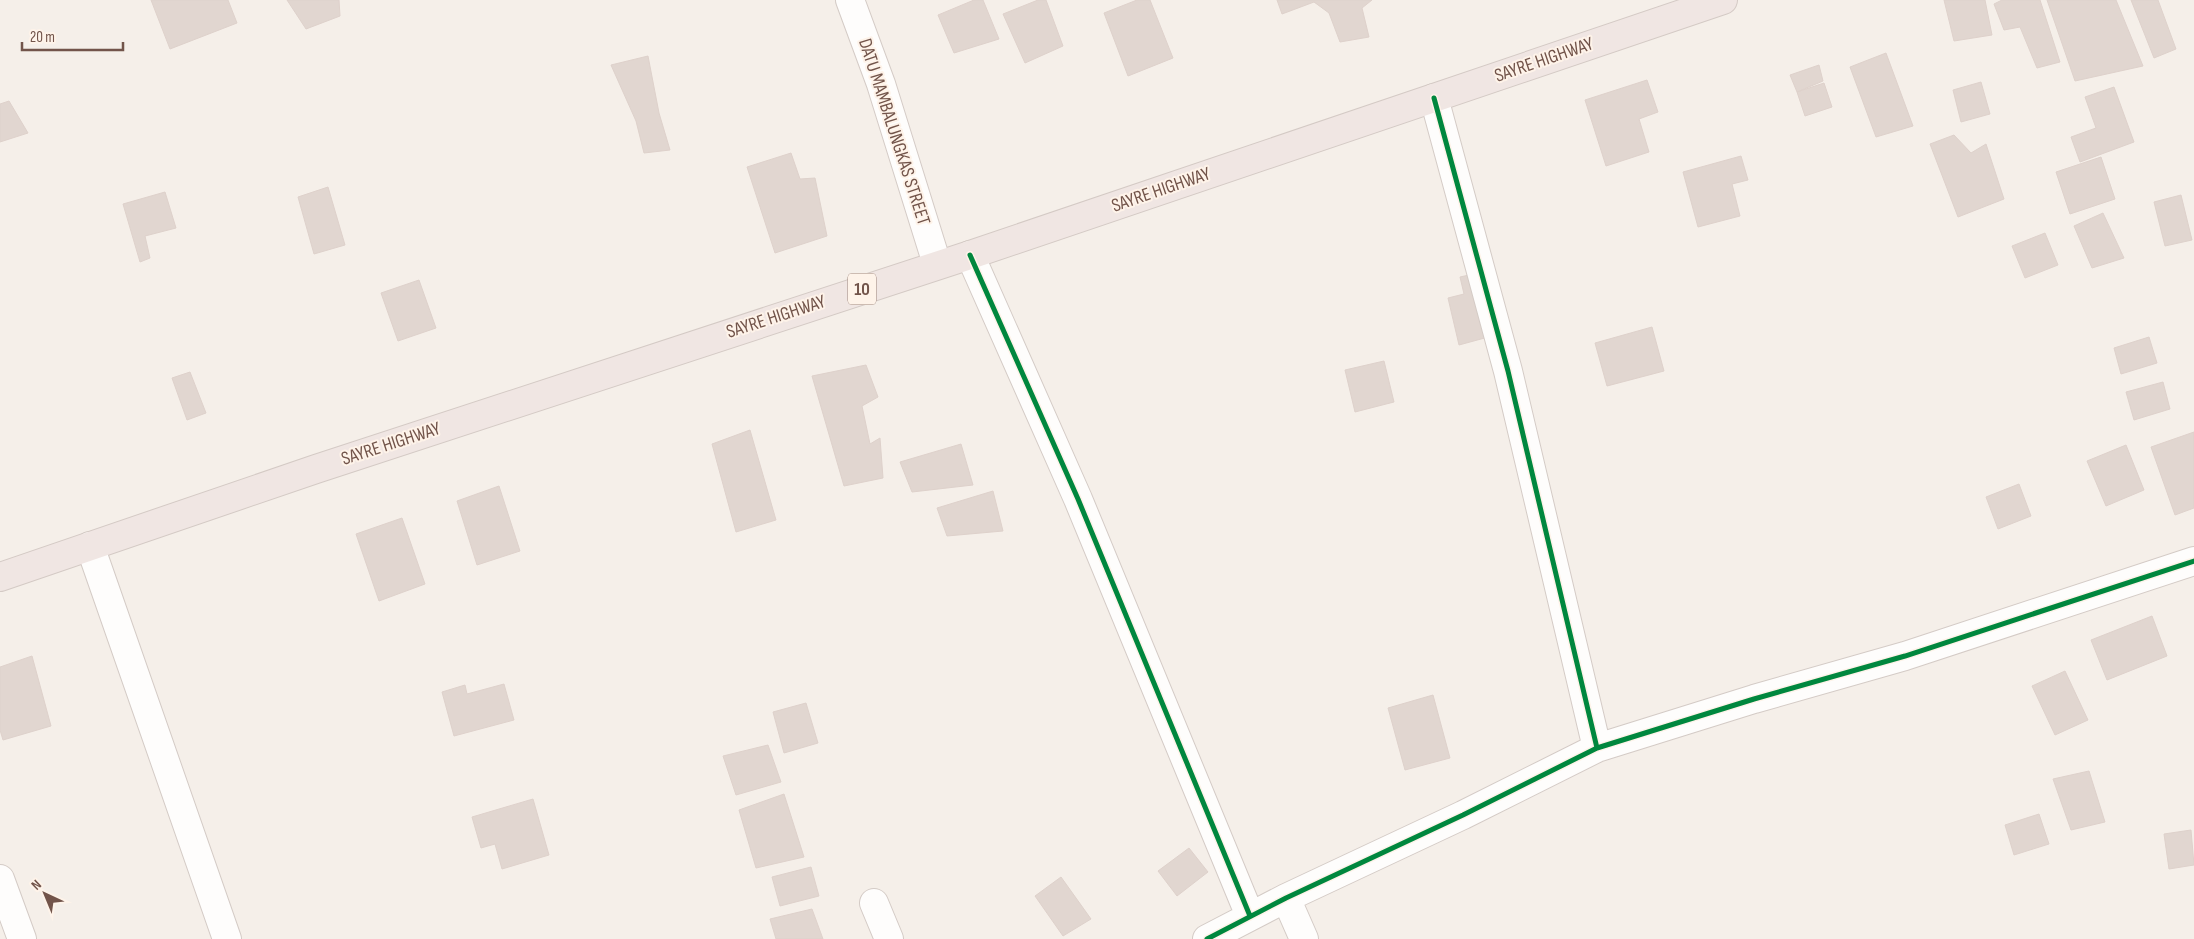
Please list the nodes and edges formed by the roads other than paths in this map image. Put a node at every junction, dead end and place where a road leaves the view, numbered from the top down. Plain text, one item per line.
1 (850, 0) edge
2 (1723, 0) edge
3 (1683, 6) edge
4 (1434, 98) junction
5 (970, 255) junction
6 (937, 264) junction
7 (90, 546) junction
8 (2194, 561) edge
9 (0, 577) edge
10 (1597, 748) junction
11 (0, 879) edge
12 (1286, 898) junction
13 (874, 903) dead end
14 (1250, 916) junction
15 (22, 939) edge
16 (227, 939) edge
17 (889, 939) edge
18 (1207, 939) edge
19 (1304, 939) edge

1 - 6 street, DATU MAMBALUNGKAS STREET
2 - 3 highway, SAYRE HIGHWAY / 10
3 - 4 highway, SAYRE HIGHWAY / 10
4 - 5 highway, SAYRE HIGHWAY / 10
4 - 10 street
5 - 6 highway, SAYRE HIGHWAY / 10
5 - 14 street
6 - 7 highway, SAYRE HIGHWAY / 10
7 - 9 highway, SAYRE HIGHWAY / 10
7 - 16 street
8 - 10 street
10 - 12 street
11 - 15 street
12 - 14 street
12 - 19 street
13 - 17 street
14 - 18 street

